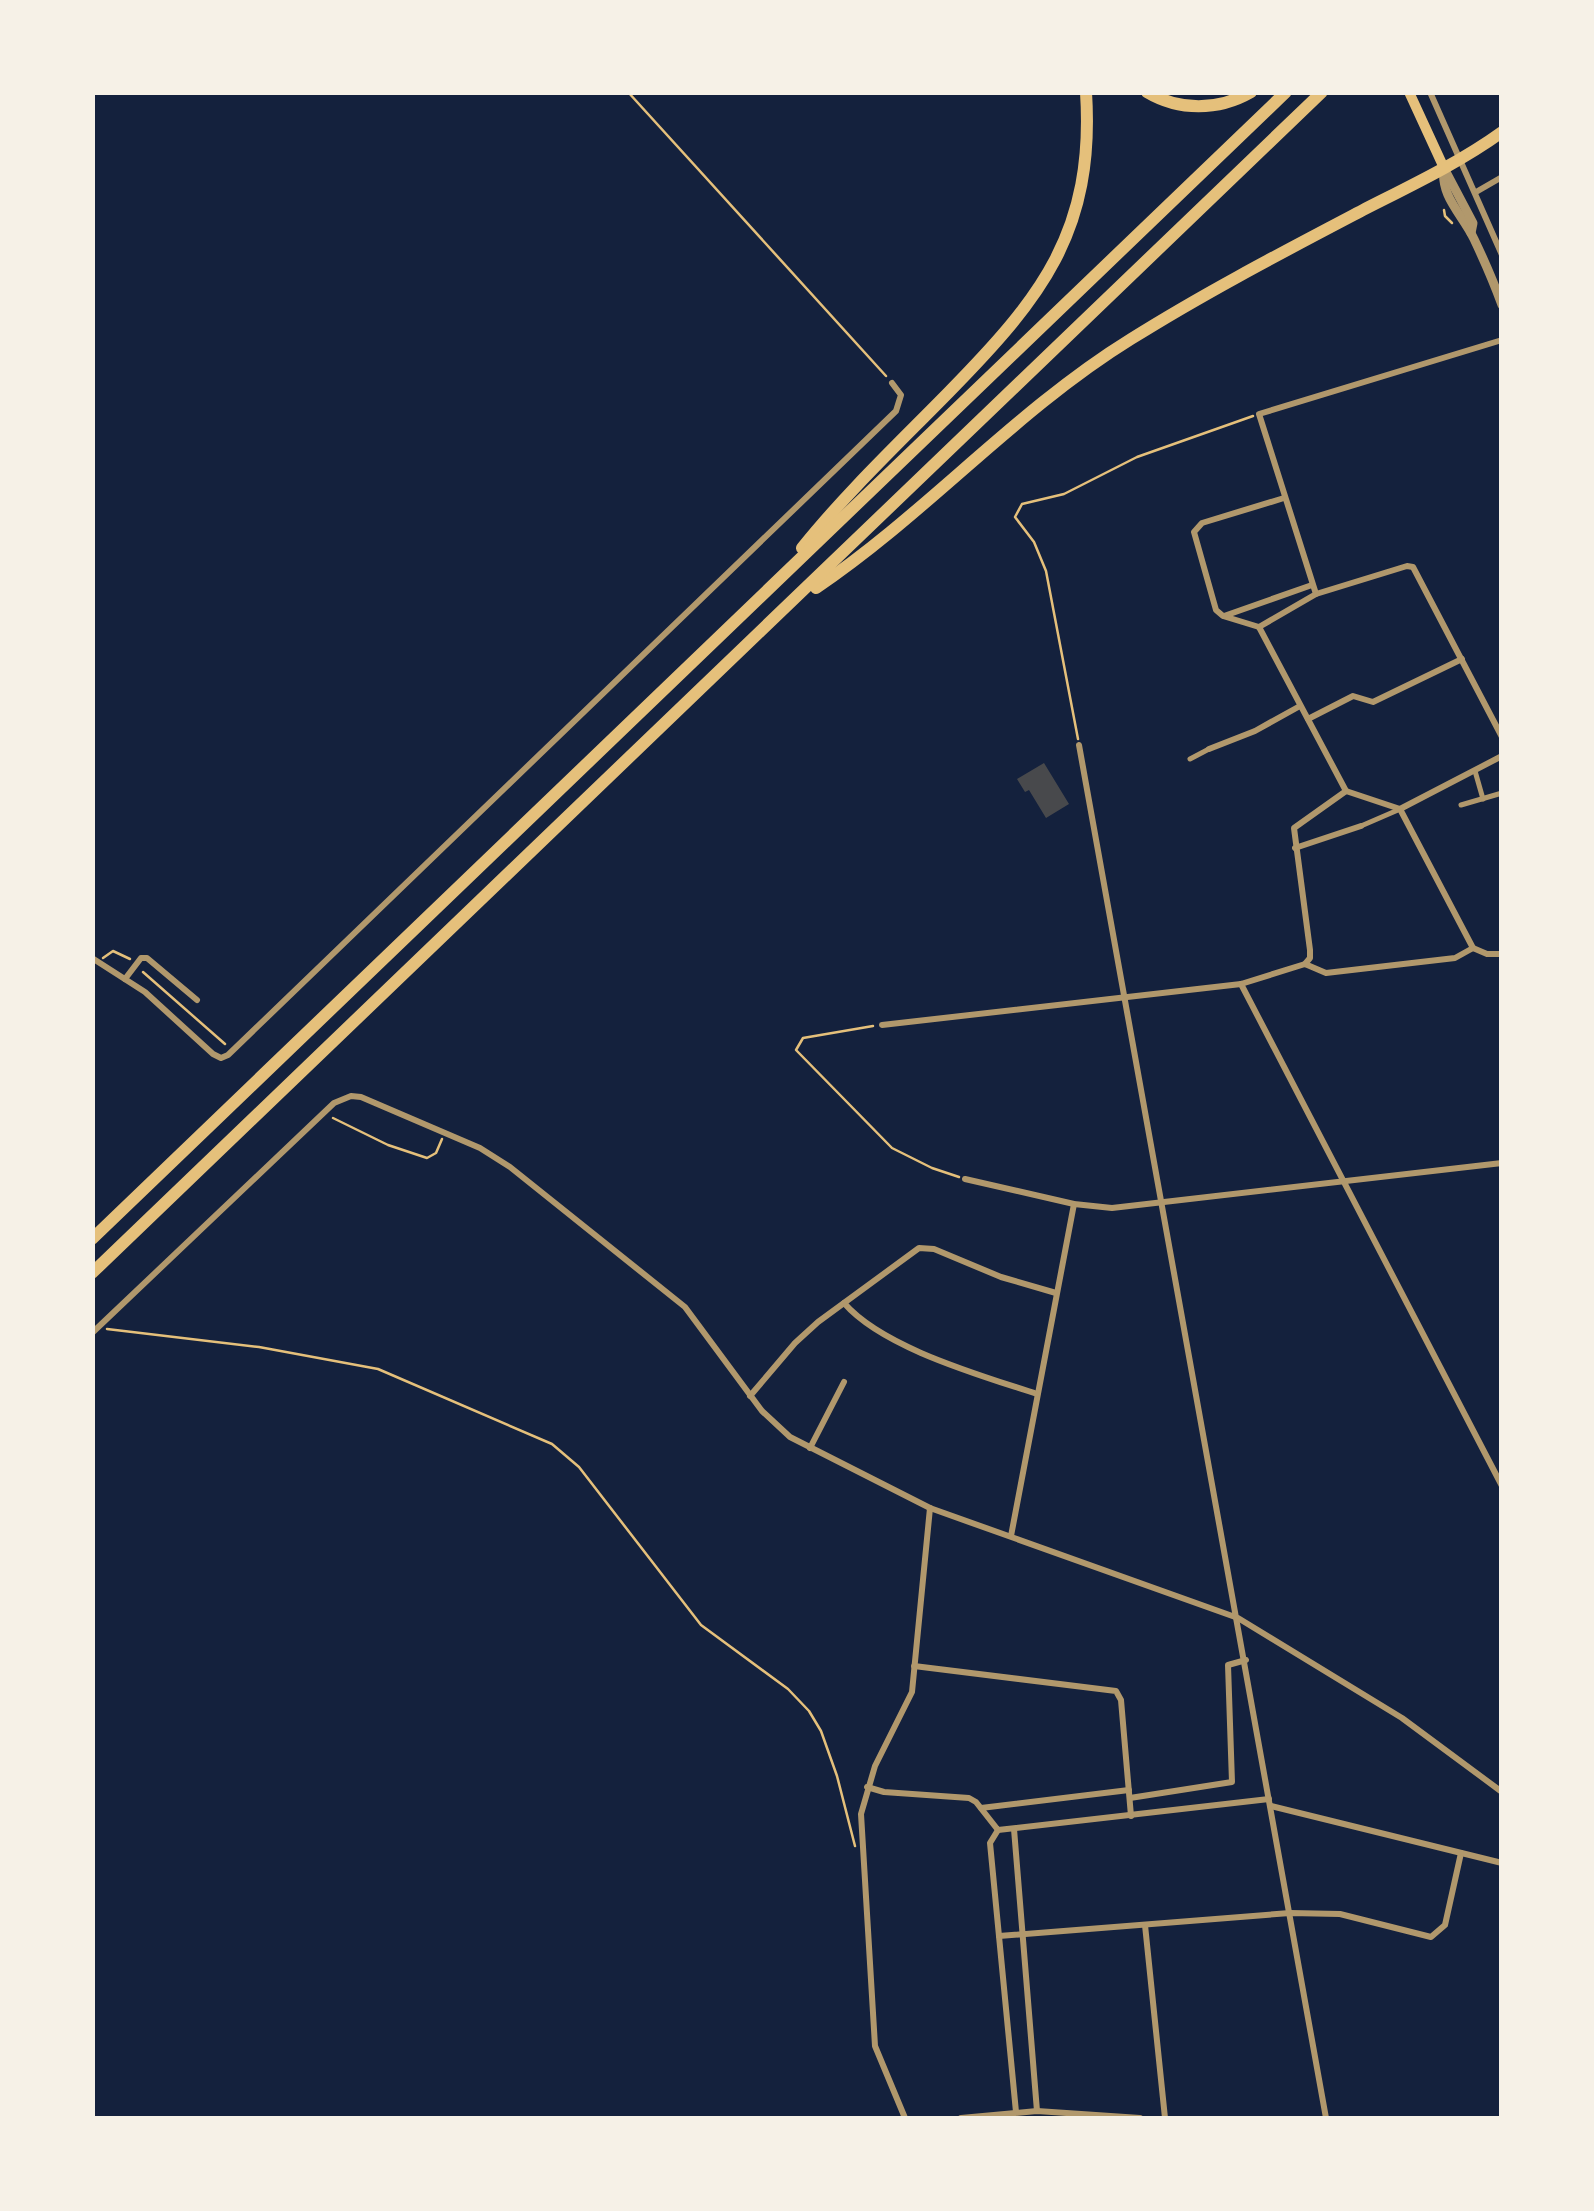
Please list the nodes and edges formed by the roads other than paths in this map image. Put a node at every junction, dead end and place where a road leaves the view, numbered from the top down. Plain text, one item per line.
1 (1086, 92) edge
2 (1147, 92) edge
3 (1250, 92) edge
4 (1286, 92) edge
5 (1322, 92) edge
6 (1409, 92) edge
7 (1430, 92) edge
8 (1502, 132) edge
9 (1460, 158) junction
10 (1444, 168) junction
11 (1502, 177) edge
12 (1476, 192) junction
13 (1502, 255) edge
14 (1501, 300) edge
15 (1502, 340) edge
16 (892, 382) road end
17 (1284, 498) junction
18 (1314, 589) junction
19 (766, 591) junction
20 (784, 610) junction
21 (1222, 616) junction
22 (1260, 628) junction
23 (1462, 658) junction
24 (1300, 706) junction
25 (1308, 719) junction
26 (1502, 738) edge
27 (1079, 745) road end
28 (1210, 749) joint
29 (1190, 758) dead end
30 (1500, 758) edge
31 (1502, 769) edge
32 (1475, 771) junction
33 (1346, 792) junction
34 (1502, 793) edge
35 (1483, 799) junction
36 (1462, 805) dead end
37 (1400, 808) junction
38 (1361, 826) joint
39 (1295, 848) junction
40 (1473, 948) junction
41 (1502, 954) edge
42 (96, 960) edge
43 (1304, 964) junction
44 (125, 979) junction
45 (1241, 984) junction
46 (1125, 998) junction
47 (197, 1000) dead end
48 (882, 1024) road end
49 (1502, 1163) edge
50 (966, 1178) road end
51 (1343, 1181) junction
52 (1161, 1203) junction
53 (1074, 1204) junction
54 (92, 1239) edge
55 (92, 1273) edge
56 (1056, 1294) junction
57 (844, 1302) junction
58 (95, 1331) edge
59 (844, 1382) dead end
60 (1037, 1394) junction
61 (750, 1396) junction
62 (810, 1448) junction
63 (1502, 1486) edge
64 (930, 1508) junction
65 (1011, 1536) junction
66 (1238, 1618) junction
67 (1246, 1660) junction
68 (914, 1666) junction
69 (868, 1787) junction
70 (1502, 1792) edge
71 (1129, 1794) junction
72 (1270, 1802) junction
73 (981, 1808) junction
74 (1132, 1816) junction
75 (1014, 1829) junction
76 (998, 1830) junction
77 (1462, 1853) junction
78 (1502, 1863) edge
79 (1290, 1914) junction
80 (1145, 1925) junction
81 (1022, 1934) junction
82 (999, 1936) junction
83 (1036, 2111) junction
84 (1016, 2112) junction
85 (905, 2118) edge
86 (962, 2118) edge
87 (1140, 2118) edge
88 (1166, 2118) edge
89 (1326, 2118) edge

1 - 19 highway
2 - 3 highway
4 - 19 highway
5 - 20 highway
6 - 10 main road
7 - 9 street
8 - 9 highway
9 - 10 highway
9 - 12 street
10 - 14 street
10 - 20 highway
11 - 12 street
12 - 13 street
15 - 17 street
16 - 44 street
17 - 18 street
17 - 21 street
18 - 21 street
18 - 22 street
18 - 23 street
19 - 54 highway
20 - 55 highway
21 - 22 street
22 - 24 street
23 - 25 street
23 - 26 street
24 - 25 street
24 - 28 street
25 - 33 street
27 - 46 street
28 - 29 street
30 - 31 street
30 - 32 street
32 - 35 street
32 - 37 street
33 - 37 street
33 - 39 street
34 - 35 street
35 - 36 street
37 - 38 street
37 - 40 street
38 - 39 street
39 - 43 street
40 - 41 street
40 - 43 street
42 - 44 street
43 - 45 street
44 - 47 street
45 - 46 street
45 - 51 street
46 - 48 street
46 - 52 street
49 - 51 street
50 - 53 street
51 - 52 street
51 - 63 street
52 - 53 street
52 - 66 street
53 - 56 street
56 - 57 street
56 - 60 street
57 - 60 street
57 - 61 street
58 - 61 street
59 - 62 street
60 - 65 street
61 - 62 street
62 - 64 street
64 - 65 street
64 - 68 street
65 - 66 street
66 - 67 street
66 - 70 street
67 - 71 street
67 - 72 street
68 - 69 street
68 - 71 street
69 - 73 street
69 - 85 street
71 - 73 street
71 - 74 street
72 - 74 street
72 - 77 street
72 - 79 street
73 - 76 street
74 - 75 street
75 - 76 street
75 - 81 street
76 - 82 street
77 - 78 street
77 - 79 street
79 - 80 street
79 - 89 street
80 - 81 street
80 - 88 street
81 - 82 street
81 - 83 street
82 - 84 street
83 - 84 street
83 - 87 street
84 - 86 street

